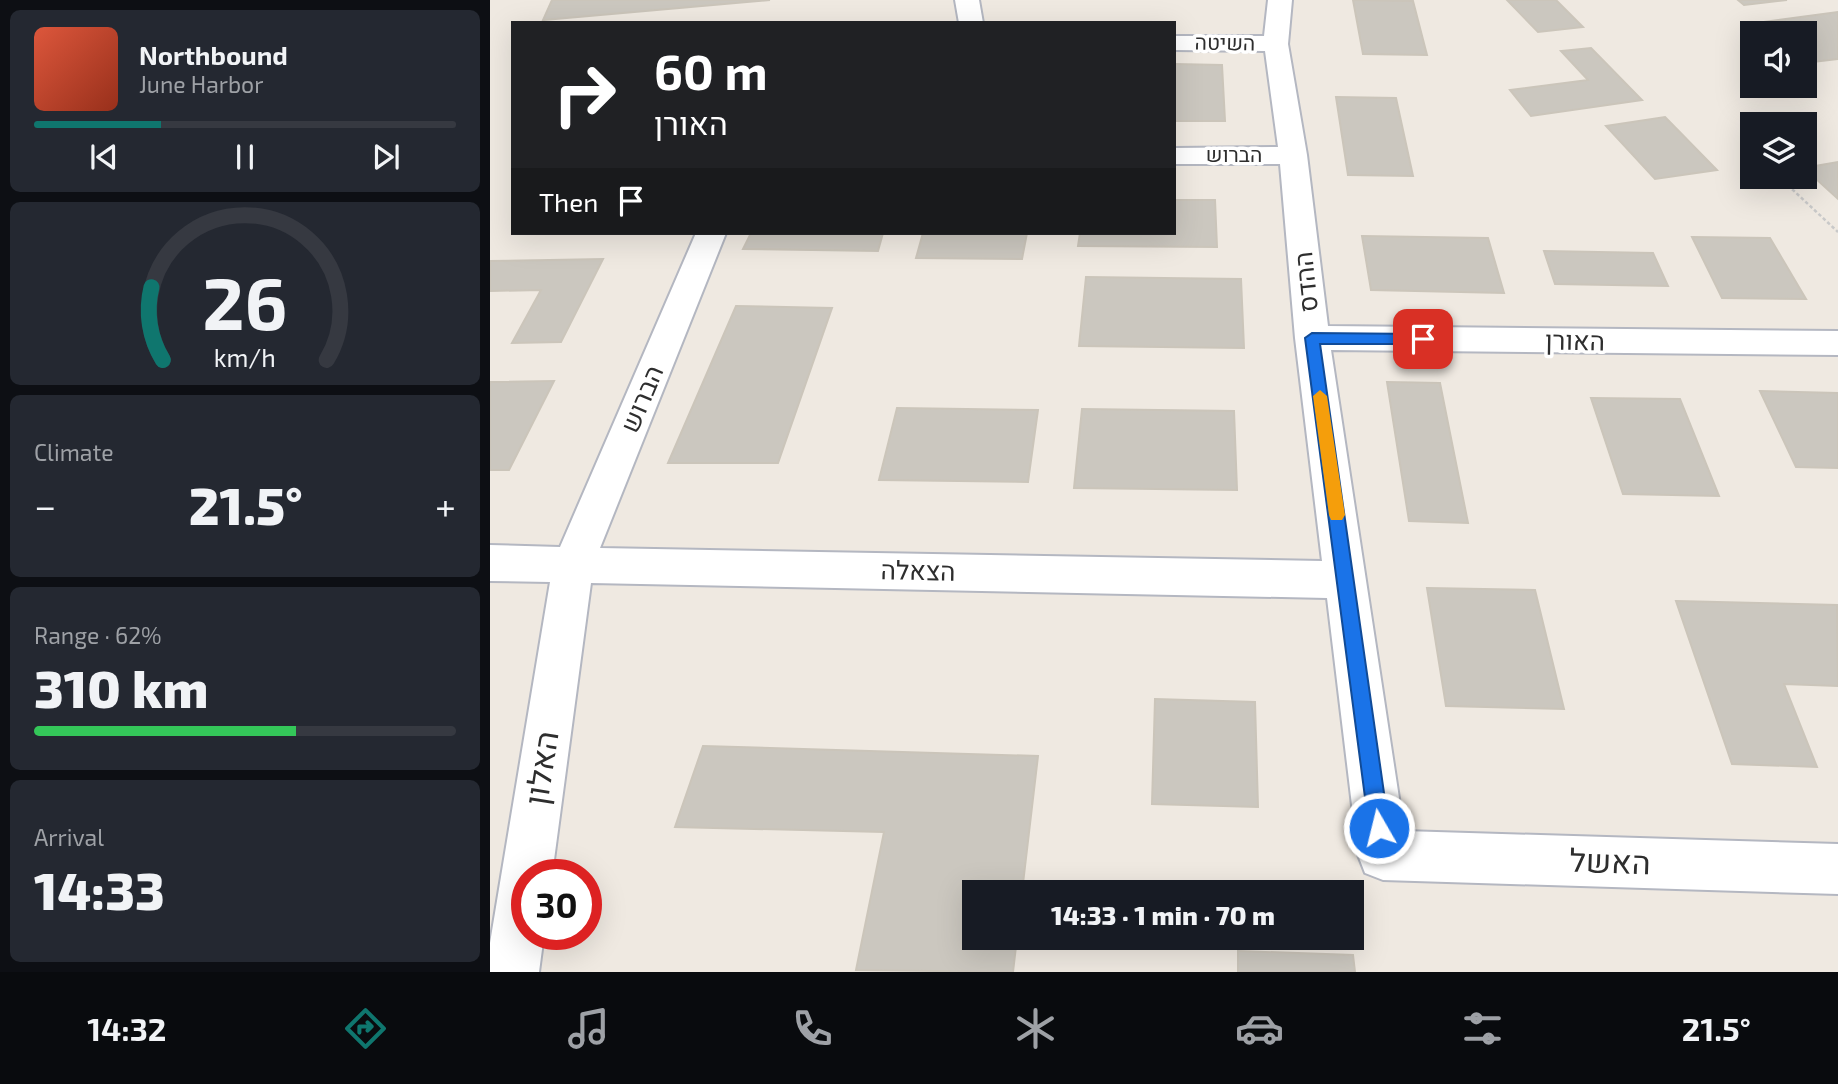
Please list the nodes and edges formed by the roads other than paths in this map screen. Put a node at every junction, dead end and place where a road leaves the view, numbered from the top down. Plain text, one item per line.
1 (967, 0) edge
2 (1280, 0) edge
3 (971, 21) edge
4 (1176, 43) edge
5 (1276, 44) junction
6 (1293, 155) junction
7 (1176, 156) edge
8 (709, 235) edge
9 (1312, 338) junction
10 (1838, 343) edge
11 (490, 563) edge
12 (573, 564) junction
13 (1346, 580) junction
14 (1383, 855) joint
15 (1838, 869) edge
16 (512, 972) edge

1 - 3 street
2 - 5 street, ההדס
4 - 5 street, השיטה
5 - 6 street, ההדס
6 - 7 street, הברוש
6 - 9 street, ההדס
8 - 12 street, הברוש
9 - 10 street, האורן
9 - 13 street, ההדס
11 - 12 street, הצאלה
12 - 13 street, הצאלה
12 - 16 street, האלון
13 - 14 street, ההדס
14 - 15 street, האשל

